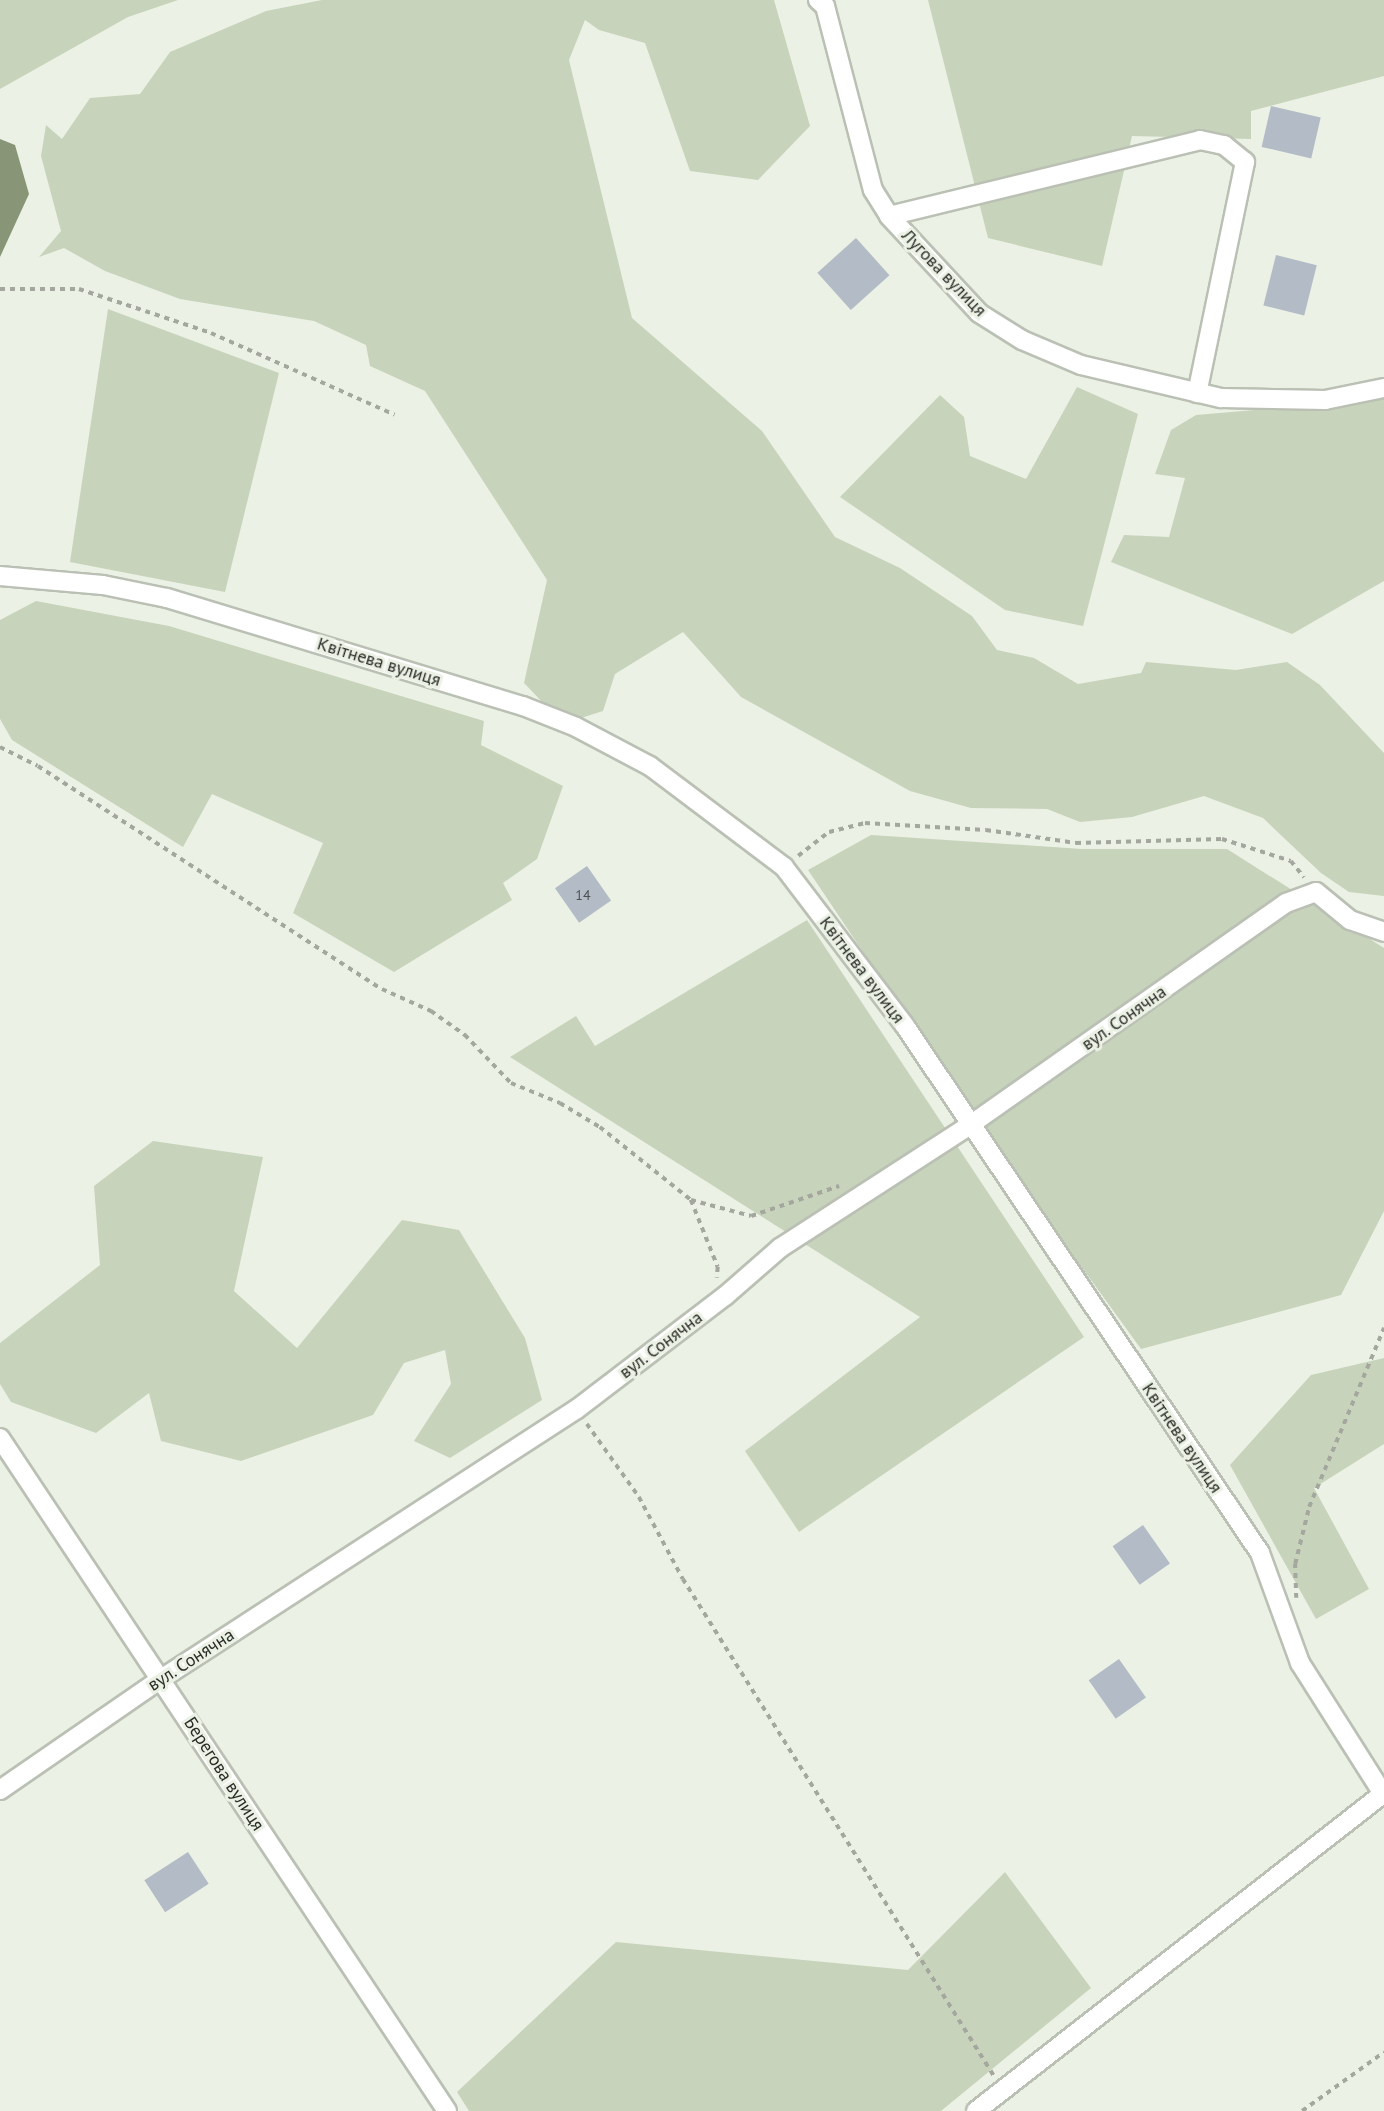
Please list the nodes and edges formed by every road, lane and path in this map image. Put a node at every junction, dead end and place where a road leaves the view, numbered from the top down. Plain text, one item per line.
1 (818, 0) edge
2 (889, 216) junction
3 (0, 289) edge
4 (1384, 388) edge
5 (1198, 393) junction
6 (395, 415) dead end
7 (0, 576) edge
8 (0, 747) edge
9 (783, 867) junction
10 (1316, 892) junction
11 (1384, 932) edge
12 (970, 1125) junction
13 (841, 1186) dead end
14 (691, 1200) junction
15 (714, 1305) junction
16 (1384, 1328) edge
17 (577, 1409) junction
18 (0, 1438) edge
19 (1296, 1601) dead end
20 (161, 1679) junction
21 (0, 1790) edge
22 (1383, 1793) edge
23 (1384, 2052) edge
24 (1003, 2090) junction
25 (447, 2111) edge
26 (976, 2111) edge
27 (1302, 2111) edge

1 - 2 street, Лугова вулиця
2 - 5 street, Лугова вулиця
2 - 5 street
3 - 6 path
4 - 5 street, Лугова вулиця
7 - 9 street, Квітнева вулиця
8 - 14 path
9 - 10 path
9 - 12 street, Квітнева вулиця
10 - 11 street
10 - 12 street, вул. Сонячна
12 - 15 street, вул. Сонячна
12 - 22 street, Квітнева вулиця
13 - 14 path
14 - 15 path
15 - 17 street, вул. Сонячна
16 - 19 path
17 - 20 street, вул. Сонячна
17 - 24 path
18 - 20 street, Берегова вулиця
20 - 21 street, вул. Сонячна
20 - 25 street, Берегова вулиця
22 - 24 street
23 - 27 path
24 - 26 street

